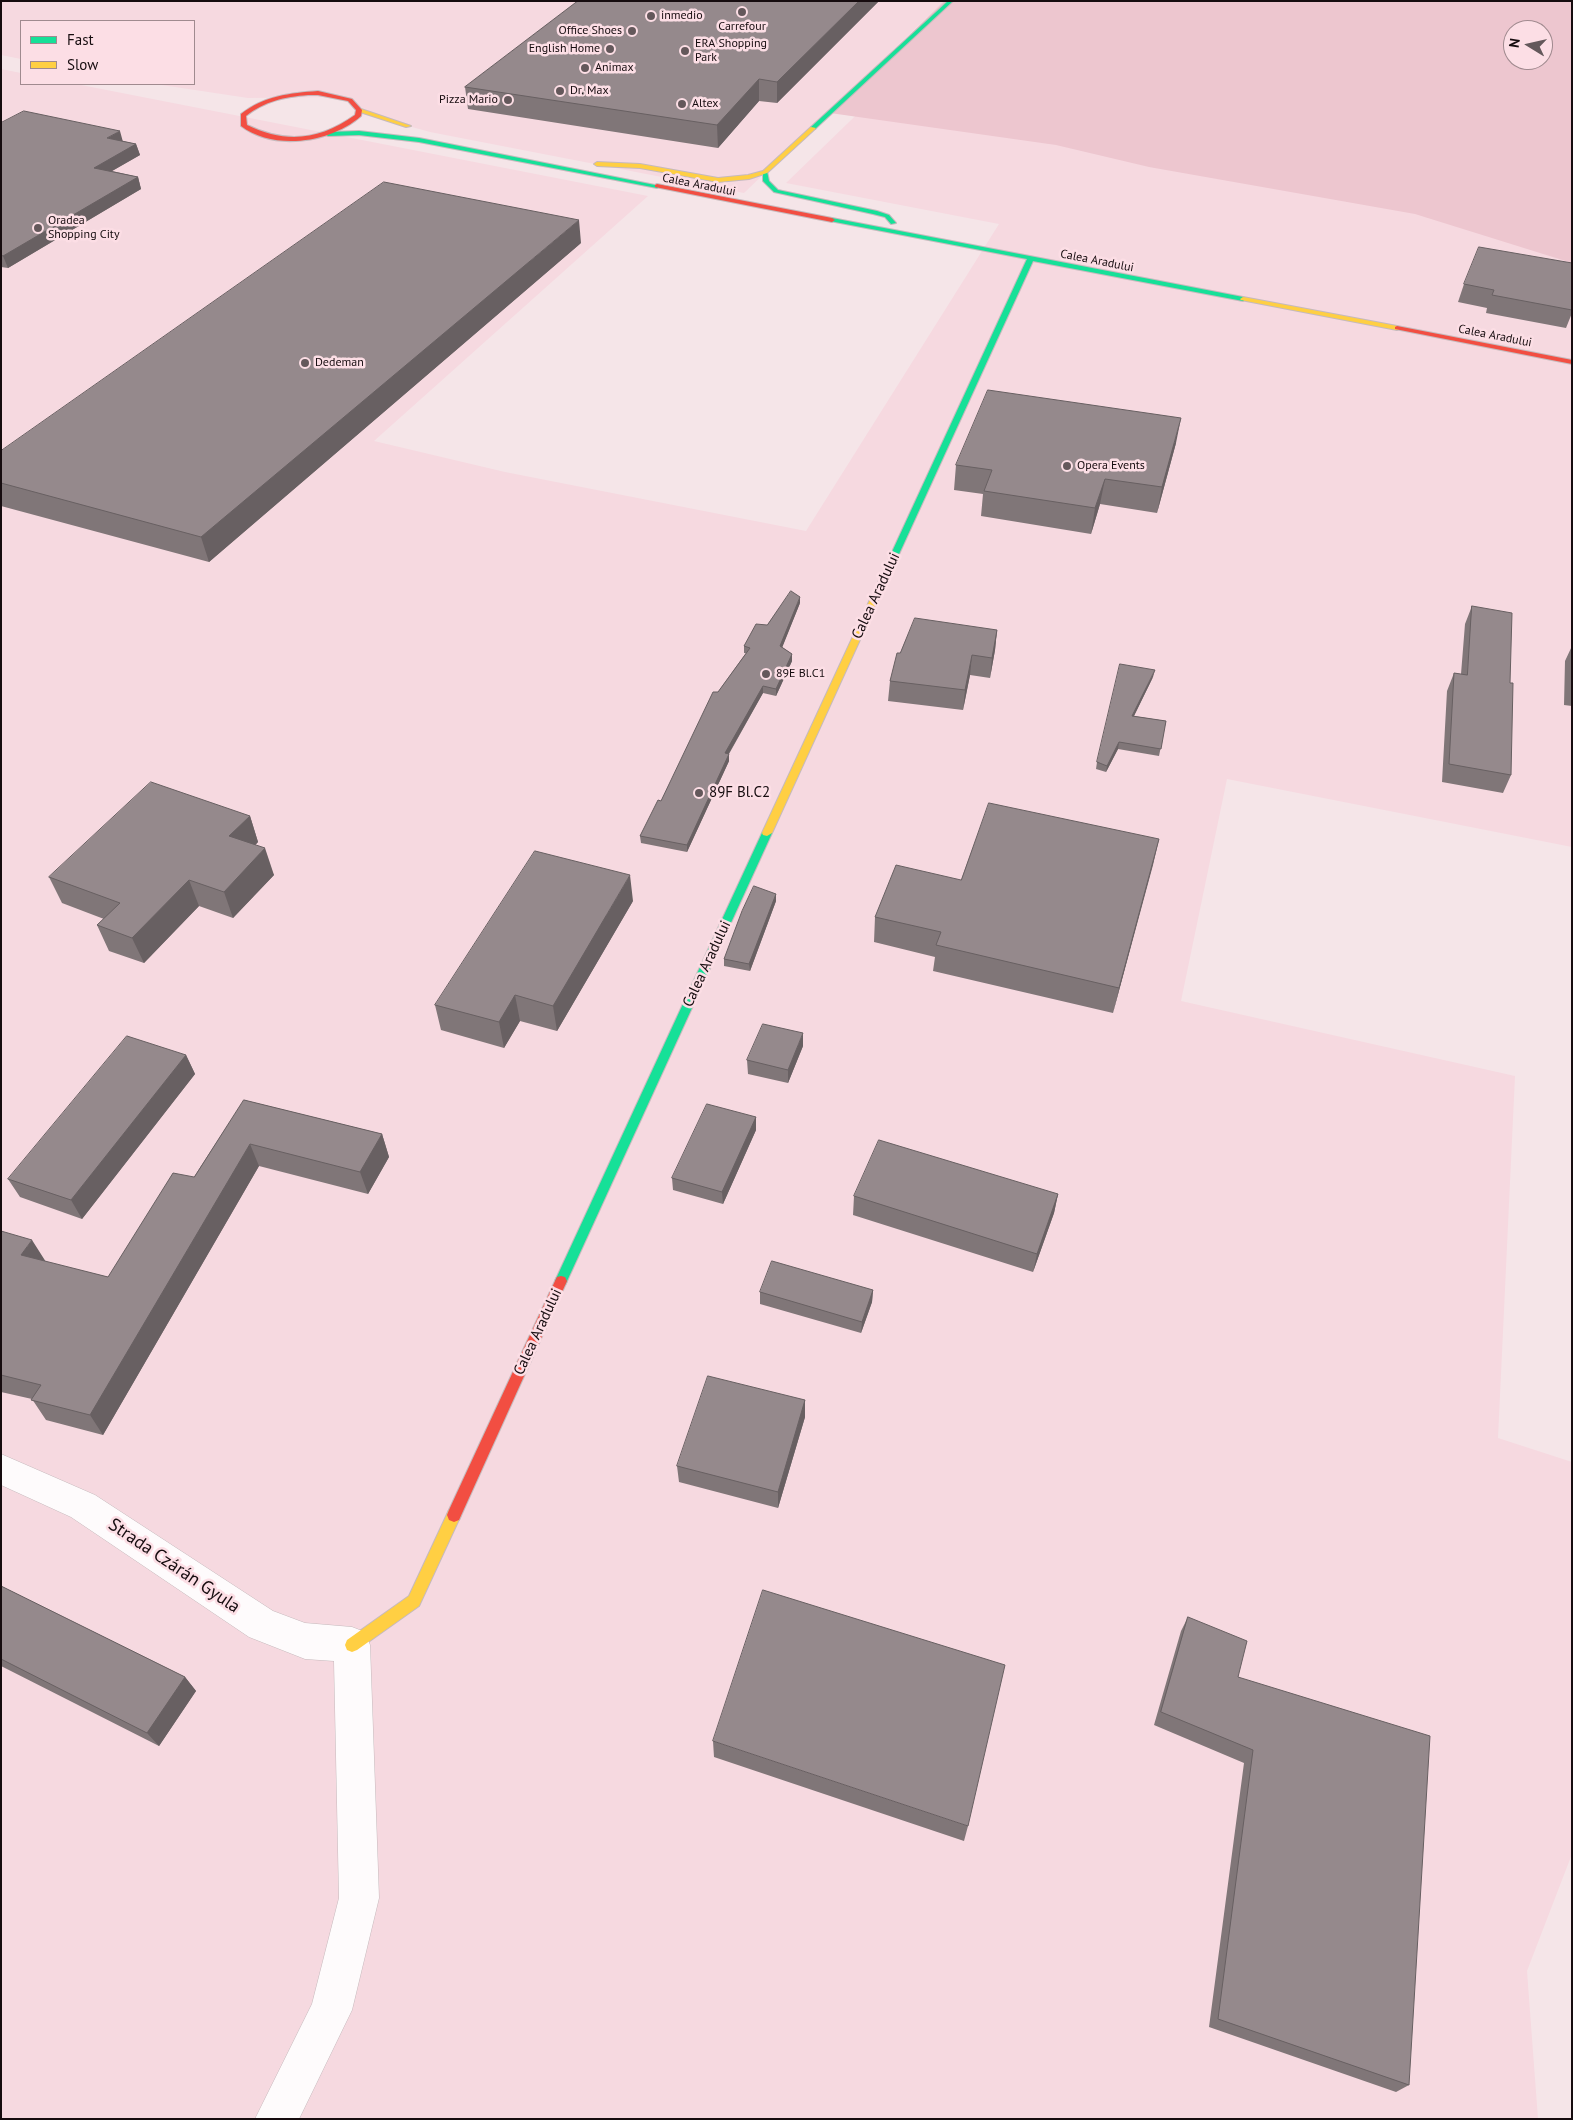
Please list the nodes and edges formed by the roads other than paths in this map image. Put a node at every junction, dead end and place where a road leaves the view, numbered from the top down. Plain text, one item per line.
1 (951, 1) edge
2 (359, 110) junction
3 (328, 134) junction
4 (597, 164) junction
5 (765, 172) junction
6 (893, 223) junction
7 (1031, 258) junction
8 (1572, 350) edge
9 (1572, 362) edge
10 (1, 1469) edge
11 (352, 1645) junction
12 (276, 2119) edge

1 - 5 main road
2 - 3 main road, Calea Aradului
2 - 3 main road, Calea Aradului
2 - 4 main road, Calea Aradului
3 - 7 main road, Calea Aradului
4 - 5 main road
4 - 6 main road, Calea Aradului
5 - 6 main road
6 - 8 main road, Calea Aradului
7 - 9 main road, Calea Aradului
7 - 11 main road, Calea Aradului
10 - 11 street, Strada Czárán Gyula
11 - 12 street

